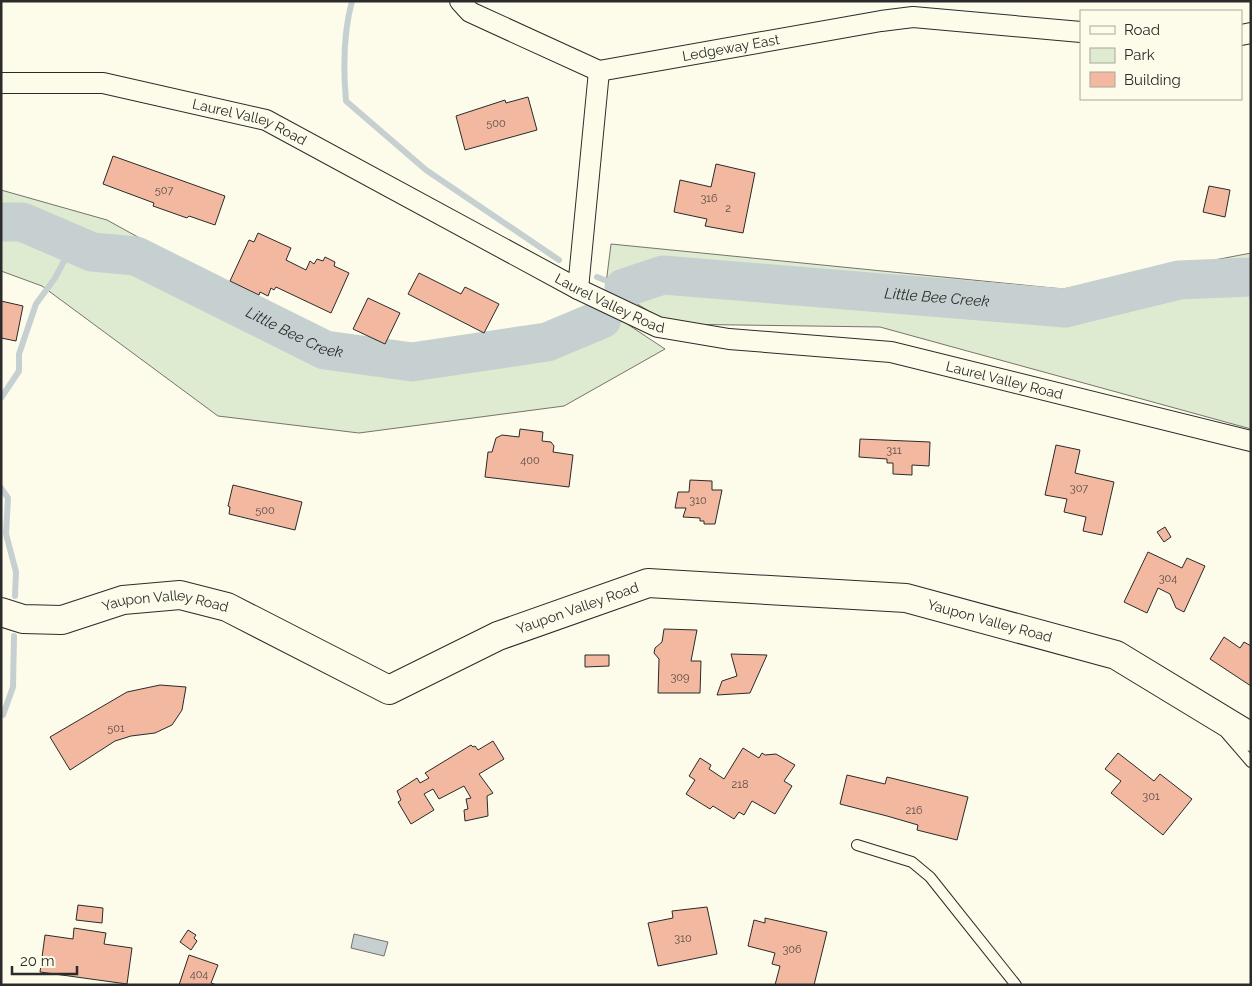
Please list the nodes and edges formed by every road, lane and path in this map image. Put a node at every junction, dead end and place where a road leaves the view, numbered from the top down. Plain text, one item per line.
1 (460, 1) edge
2 (1080, 32) edge
3 (599, 71) junction
4 (1, 83) edge
5 (578, 289) junction
6 (1251, 442) edge
7 (1, 612) edge
8 (1208, 711) junction
9 (1251, 737) edge
10 (1251, 762) edge
11 (857, 846) dead end
12 (1016, 985) edge

1 - 3 street
2 - 3 street, Ledgeway East
3 - 5 street
4 - 5 street, Laurel Valley Road
5 - 6 street, Laurel Valley Road
7 - 8 street, Yaupon Valley Road
8 - 9 street, Yaupon Valley Road
8 - 10 lane
11 - 12 lane

